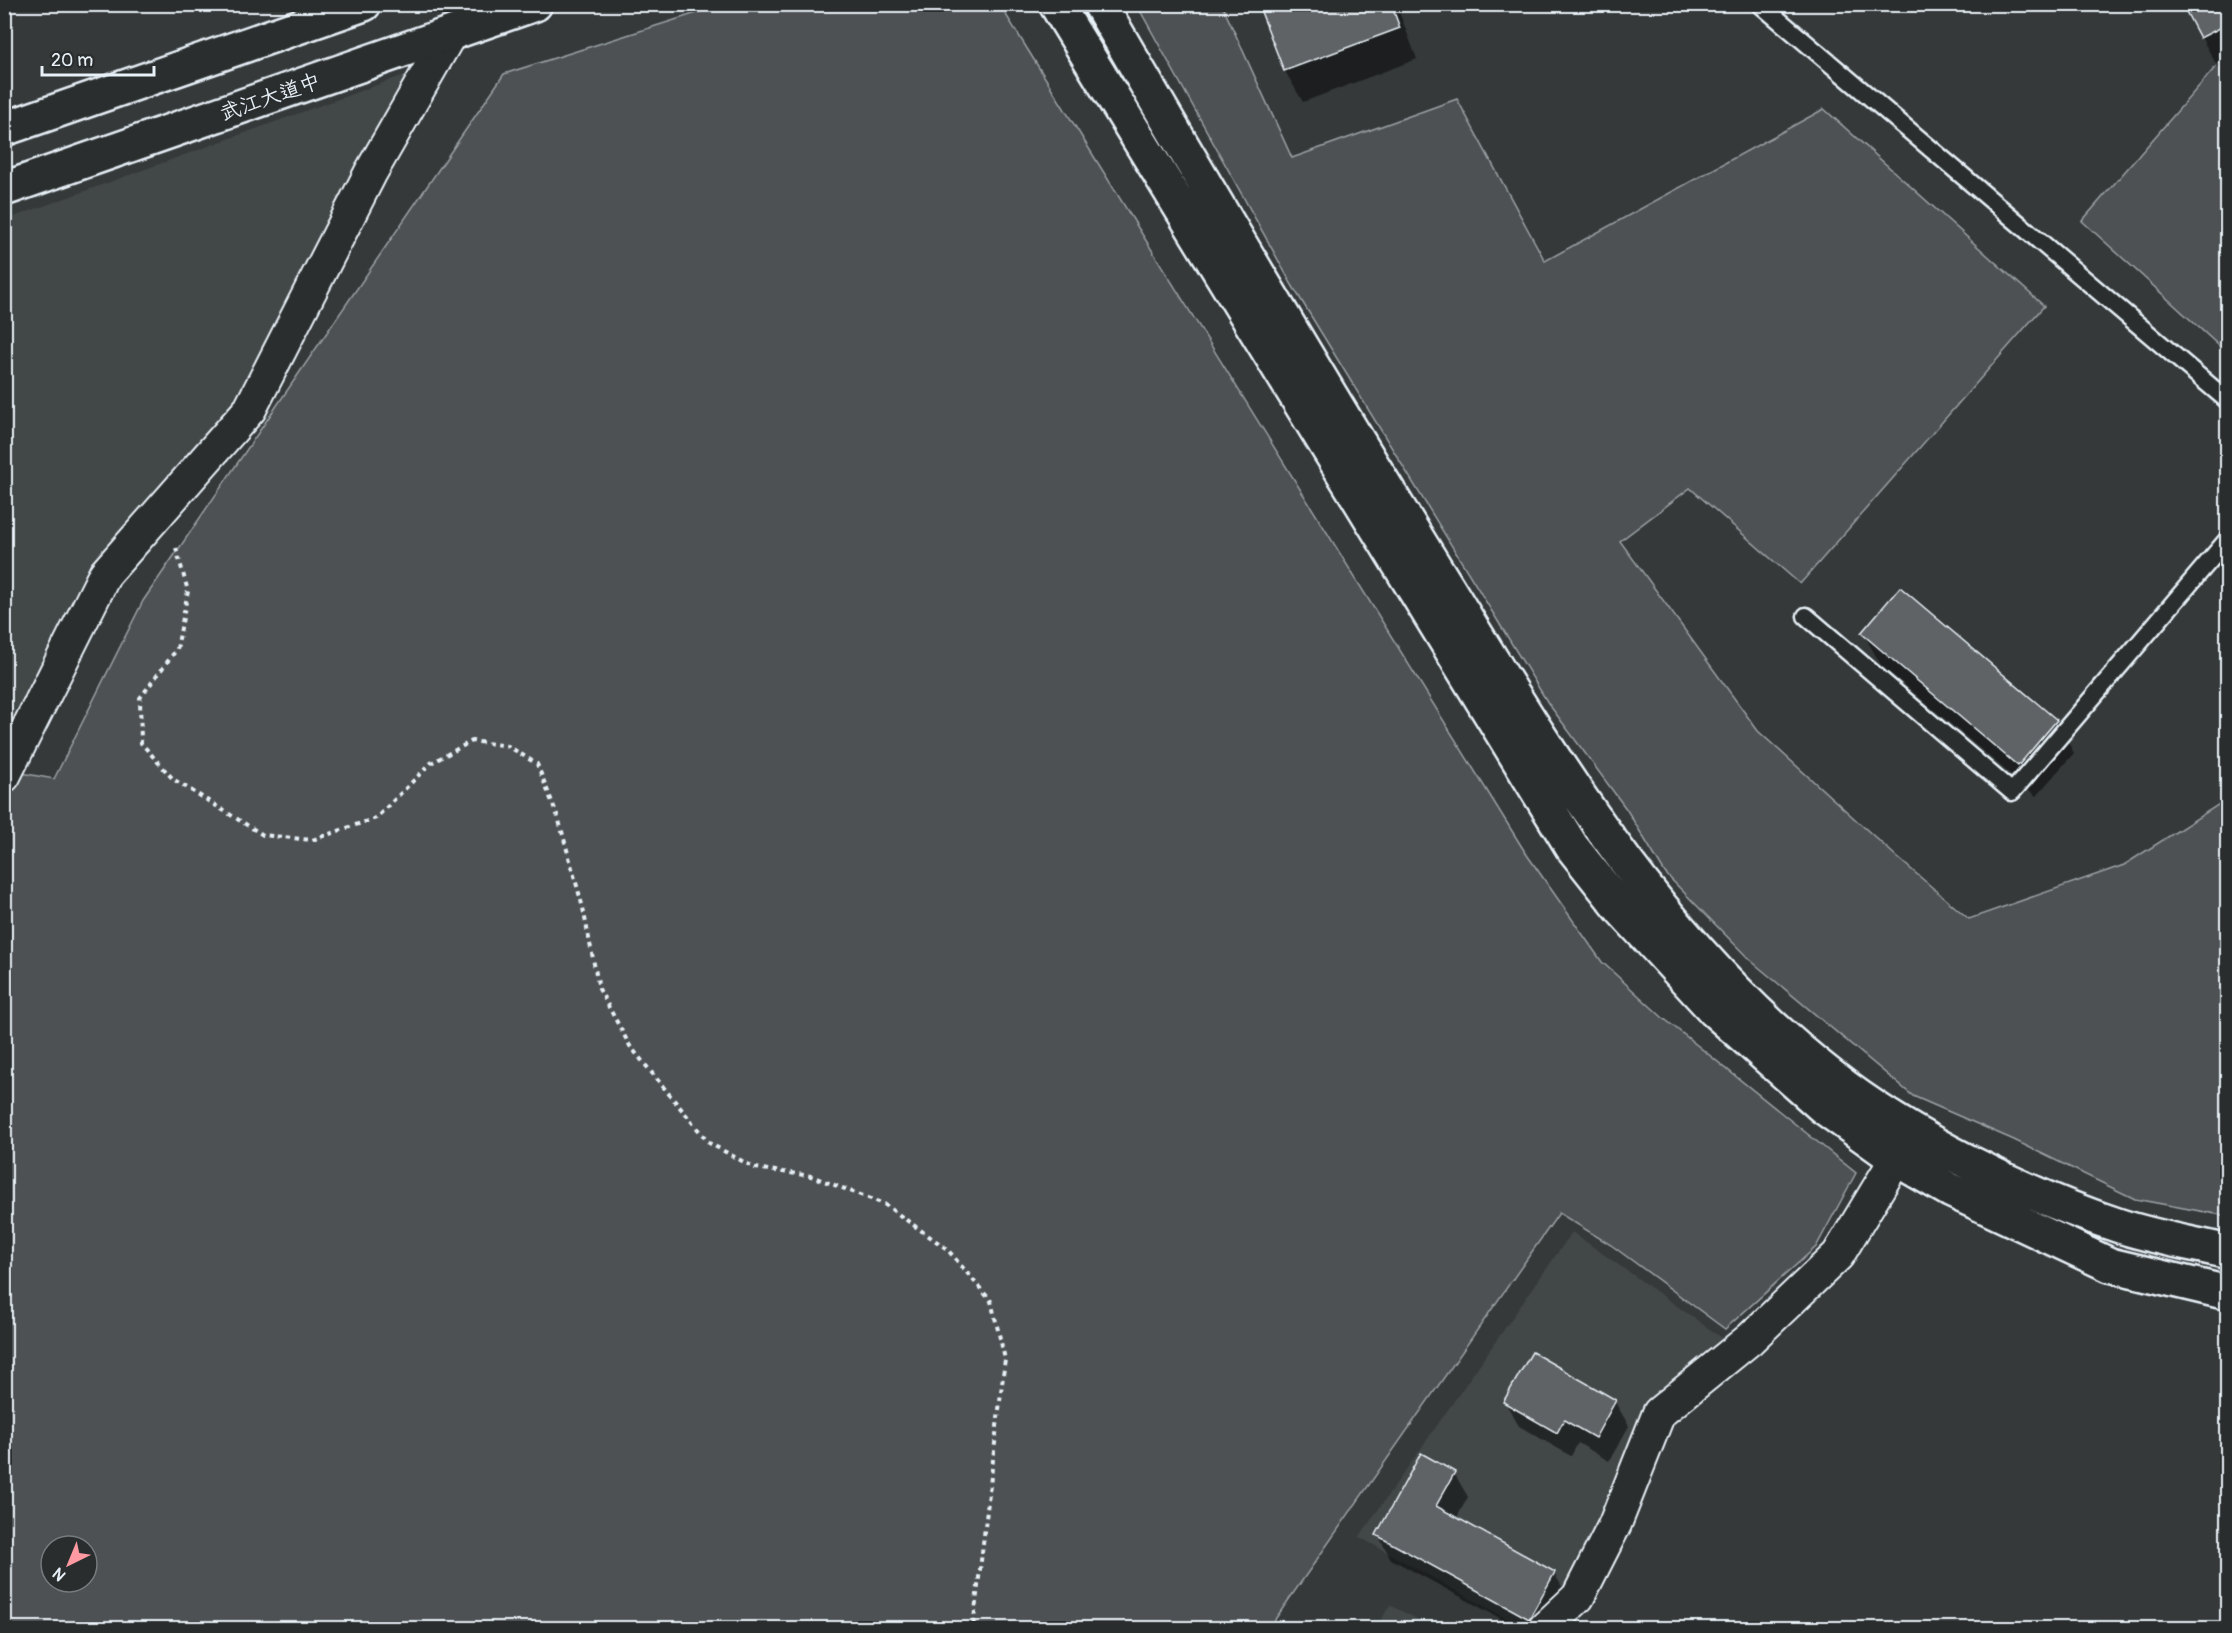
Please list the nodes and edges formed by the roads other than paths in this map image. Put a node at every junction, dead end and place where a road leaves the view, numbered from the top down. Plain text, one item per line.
1 (364, 4) edge
2 (535, 4) edge
3 (1056, 4) edge
4 (1100, 4) edge
5 (1761, 4) edge
6 (450, 34) junction
7 (4, 129) edge
8 (4, 189) edge
9 (2228, 401) edge
10 (2228, 539) edge
11 (1806, 616) dead end
12 (4, 776) edge
13 (1896, 1159) junction
14 (2228, 1252) edge
15 (2228, 1293) edge
16 (1545, 1629) edge

1 - 7 main road
2 - 6 main road, 武江大道中
3 - 13 main road
4 - 14 main road
5 - 9 lane
6 - 8 main road, 武江大道中
6 - 12 street
10 - 11 lane
13 - 15 main road
13 - 16 street

